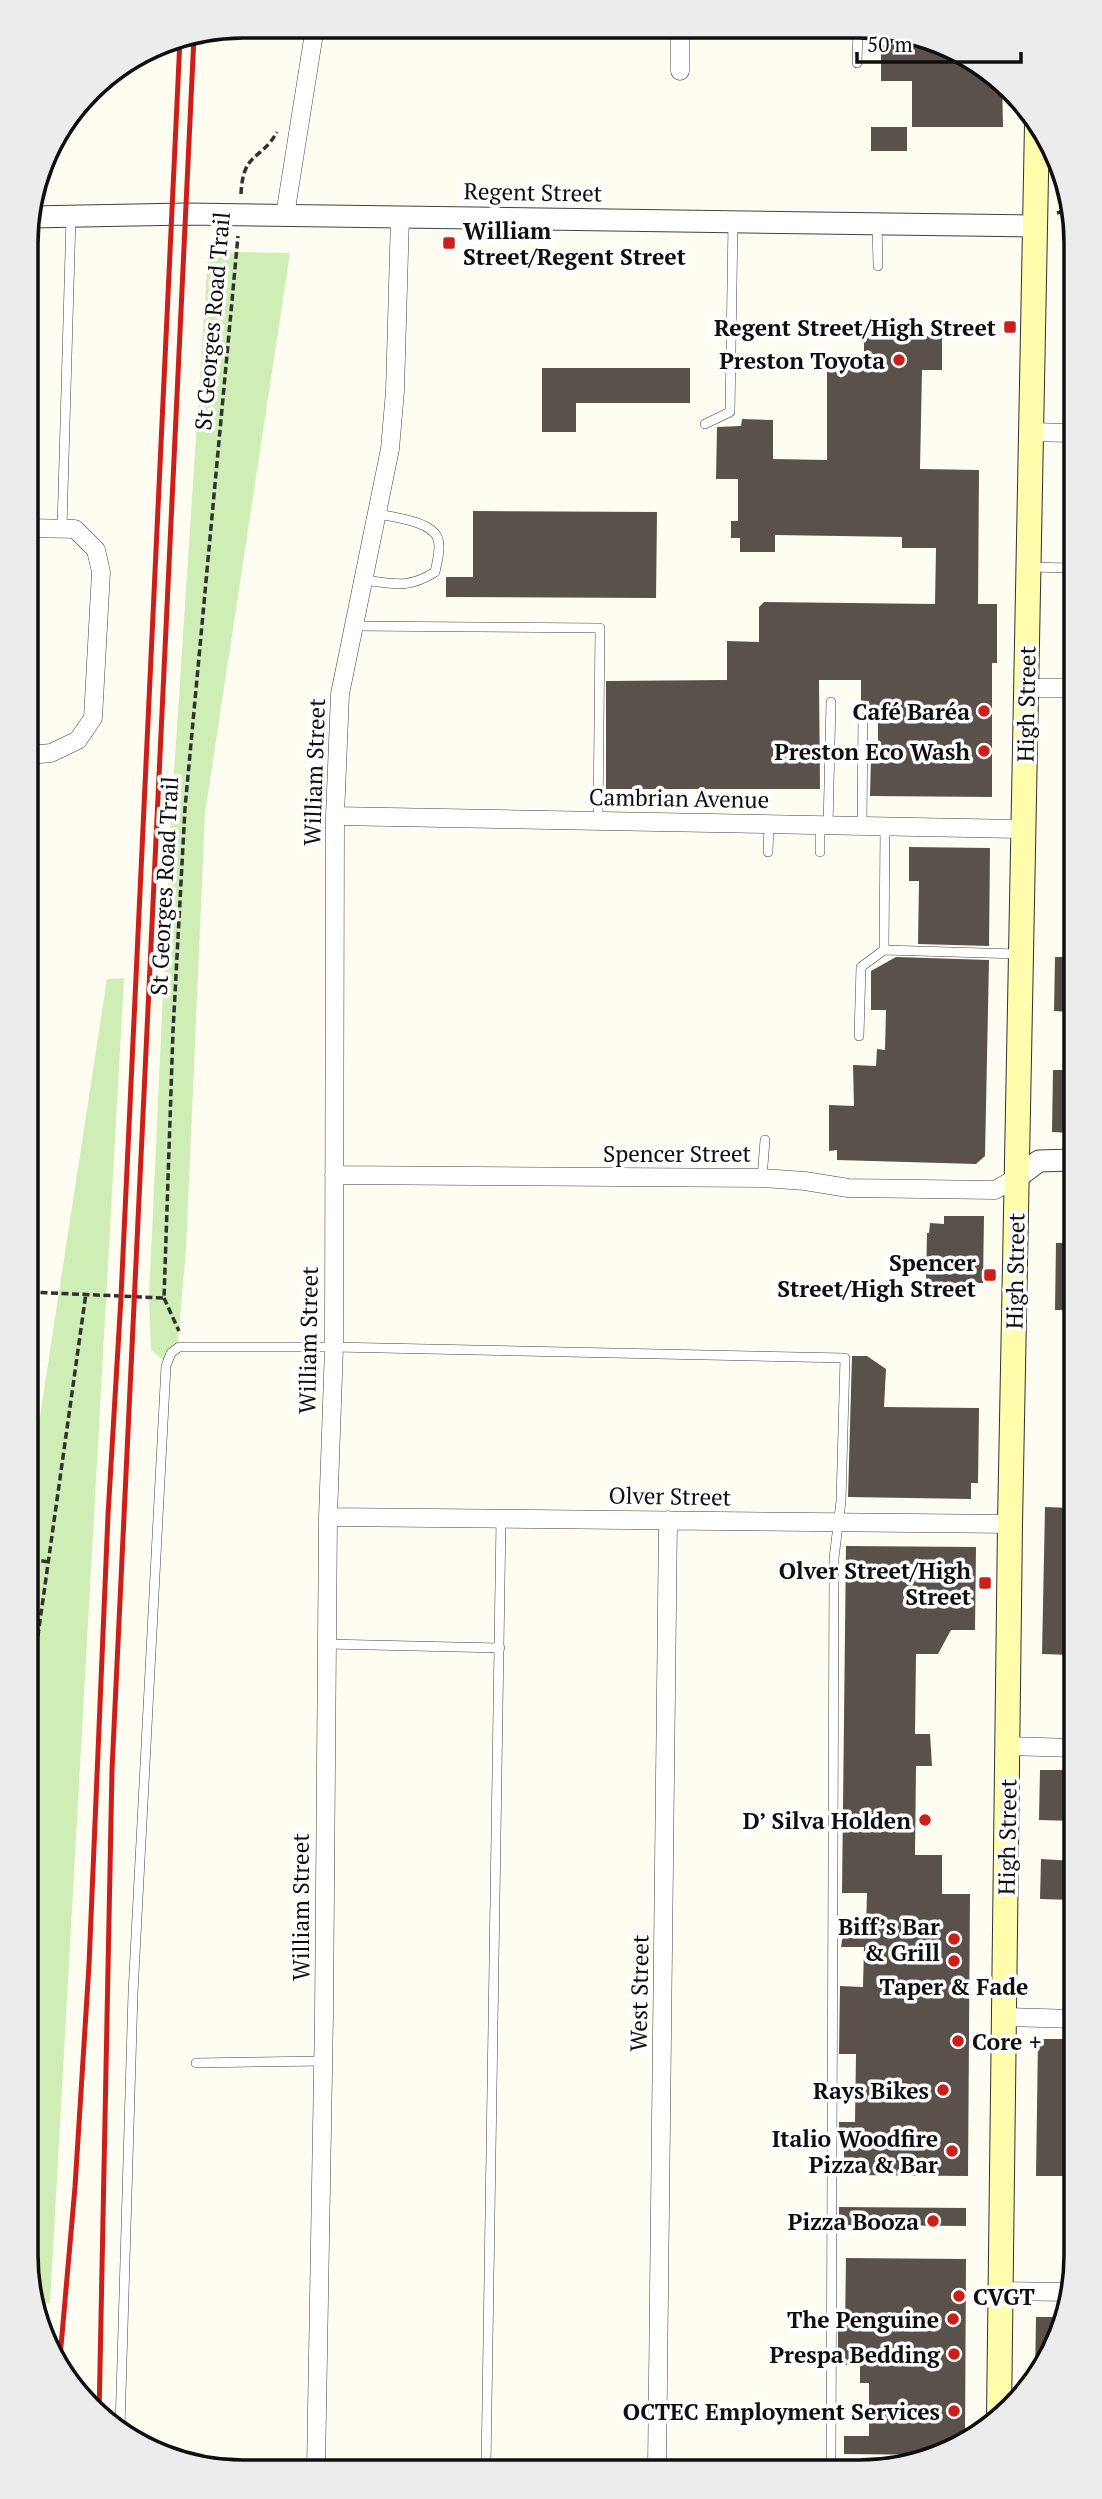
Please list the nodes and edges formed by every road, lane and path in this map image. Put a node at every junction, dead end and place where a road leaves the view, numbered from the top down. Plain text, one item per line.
1 (680, 38) edge
2 (858, 38) edge
3 (313, 39) edge
4 (857, 63) dead end
5 (680, 71) dead end
6 (278, 130) dead end
7 (1037, 142) edge
8 (239, 215) junction
9 (285, 215) junction
10 (40, 217) edge
11 (71, 217) junction
12 (400, 217) junction
13 (733, 221) junction
14 (877, 223) junction
15 (1035, 226) junction
16 (878, 266) dead end
17 (705, 424) dead end
18 (1031, 432) junction
19 (1064, 433) edge
20 (378, 514) junction
21 (39, 528) edge
22 (69, 529) junction
23 (1029, 567) junction
24 (1064, 568) edge
25 (364, 580) junction
26 (355, 626) junction
27 (1026, 688) junction
28 (1064, 688) edge
29 (831, 702) dead end
30 (863, 712) dead end
31 (39, 754) edge
32 (335, 816) junction
33 (598, 821) junction
34 (769, 825) junction
35 (824, 826) junction
36 (862, 827) junction
37 (885, 827) junction
38 (1023, 829) junction
39 (768, 852) dead end
40 (820, 852) dead end
41 (884, 950) junction
42 (1021, 954) junction
43 (859, 1036) dead end
44 (765, 1140) dead end
45 (1064, 1160) edge
46 (334, 1175) junction
47 (762, 1178) junction
48 (1016, 1178) junction
49 (38, 1292) edge
50 (86, 1293) junction
51 (164, 1298) junction
52 (190, 1347) junction
53 (334, 1347) junction
54 (328, 1517) junction
55 (501, 1520) junction
56 (668, 1520) junction
57 (840, 1523) junction
58 (1010, 1524) junction
59 (38, 1560) edge
60 (49, 1562) junction
61 (38, 1635) edge
62 (327, 1644) junction
63 (500, 1648) junction
64 (1008, 1746) junction
65 (1063, 1748) edge
66 (1005, 2017) junction
67 (1063, 2019) edge
68 (323, 2062) junction
69 (196, 2063) dead end
70 (1001, 2291) junction
71 (1060, 2292) edge
72 (999, 2404) edge
73 (120, 2419) edge
74 (316, 2460) edge
75 (486, 2460) edge
76 (657, 2460) edge
77 (831, 2460) edge

1 - 5 street
2 - 4 lane
3 - 9 street
6 - 8 path, St Georges Road Trail
7 - 15 main road, High Street
8 - 9 street, Regent Street
8 - 11 street, Regent Street
8 - 51 path, St Georges Road Trail
9 - 12 street, Regent Street
10 - 11 street, Regent Street
11 - 22 lane
12 - 13 street, Regent Street
12 - 20 street, William Street
13 - 14 street, Regent Street
13 - 17 lane
14 - 15 street, Regent Street
14 - 16 lane
15 - 18 main road, High Street
18 - 19 street
18 - 23 main road, High Street
20 - 25 street, William Street
20 - 25 lane
21 - 22 street
22 - 31 street
23 - 24 lane
23 - 27 main road, High Street
25 - 26 street, William Street
26 - 32 street, William Street
26 - 33 lane
27 - 28 street
27 - 38 main road, High Street
29 - 35 lane
30 - 36 lane
32 - 33 street, Cambrian Avenue
32 - 46 street, William Street
33 - 34 street, Cambrian Avenue
34 - 35 street, Cambrian Avenue
34 - 39 lane
35 - 36 street, Cambrian Avenue
35 - 40 lane
36 - 37 street, Cambrian Avenue
37 - 38 street, Cambrian Avenue
37 - 41 lane
38 - 42 main road, High Street
41 - 42 lane
41 - 43 lane
42 - 48 main road, High Street
44 - 47 lane
45 - 48 street
46 - 47 street, Spencer Street
46 - 53 street, William Street
47 - 48 street, Spencer Street
48 - 58 main road, High Street
49 - 50 path
50 - 51 path
50 - 60 path
51 - 52 path
52 - 53 lane
52 - 73 lane
53 - 54 street, William Street
53 - 57 lane
54 - 55 street, Olver Street
54 - 62 street, William Street
55 - 56 street, Olver Street
55 - 63 lane
56 - 57 street, Olver Street
56 - 76 street, West Street
57 - 58 street, Olver Street
57 - 77 lane
58 - 64 main road, High Street
59 - 60 path
60 - 61 path
62 - 63 lane
62 - 68 street, William Street
63 - 75 lane
64 - 65 street
64 - 66 main road, High Street
66 - 67 street
66 - 70 main road, High Street
68 - 69 lane
68 - 74 street, William Street
70 - 71 street
70 - 72 main road, High Street

